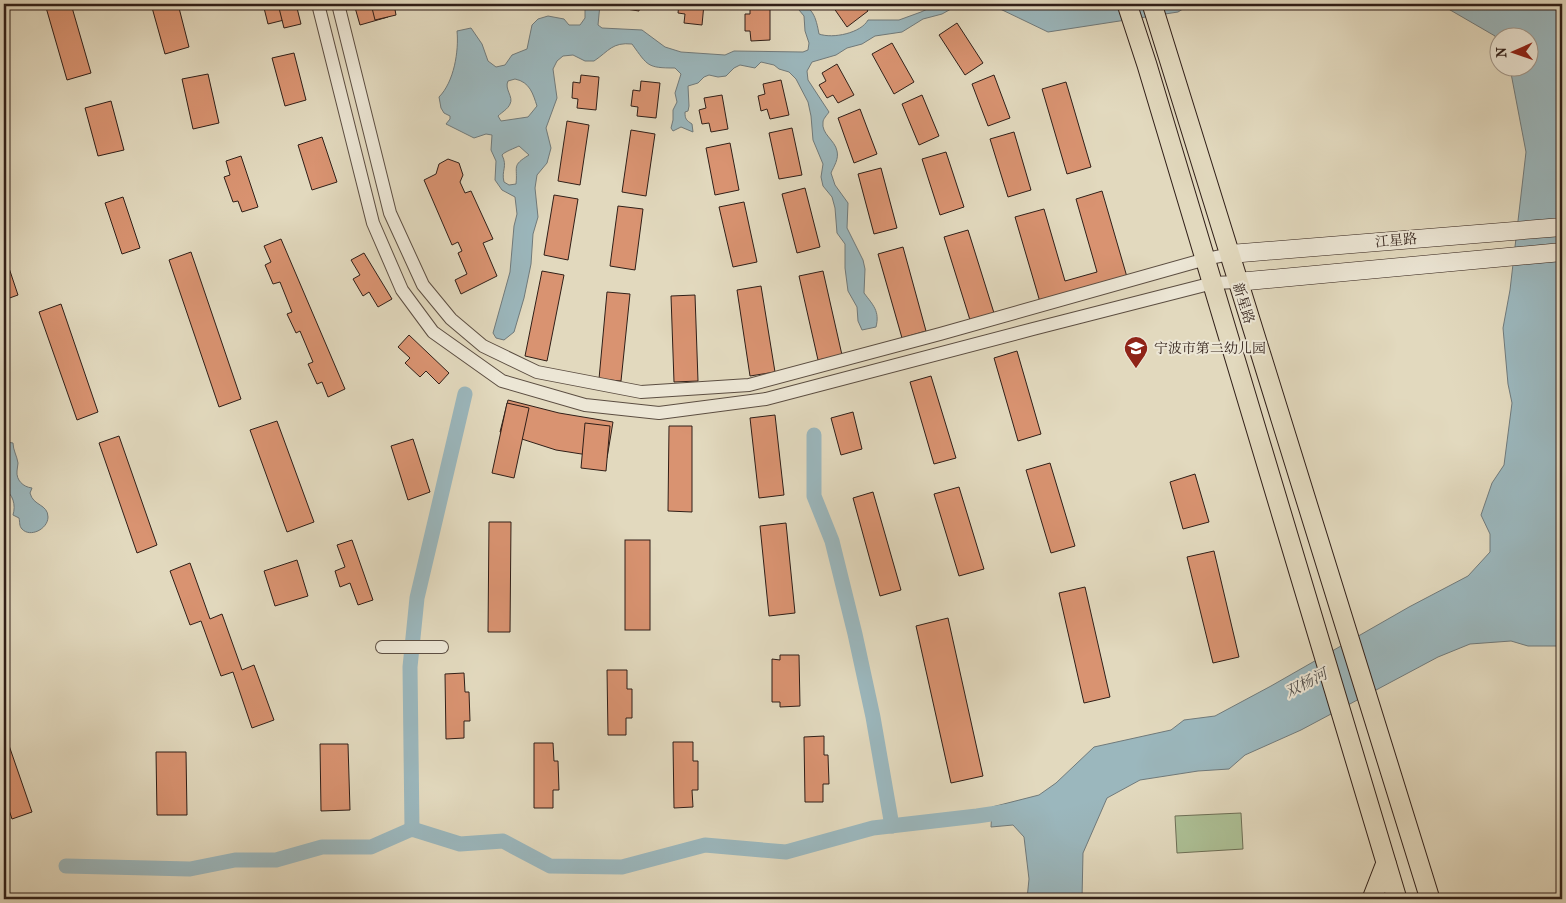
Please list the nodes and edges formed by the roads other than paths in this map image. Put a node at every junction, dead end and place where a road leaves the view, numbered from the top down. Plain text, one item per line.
1 (318, 4) edge
2 (338, 4) edge
3 (1152, 4) edge
4 (1127, 5) edge
5 (1562, 227) edge
6 (1562, 252) edge
7 (1230, 254) junction
8 (1206, 258) junction
9 (1237, 282) junction
10 (1213, 283) junction
11 (382, 647) dead end
12 (442, 648) dead end
13 (1386, 863) junction
14 (1422, 875) junction
15 (1372, 899) edge
16 (1397, 899) edge
17 (1430, 899) edge
18 (1445, 899) edge

1 - 10 street
2 - 8 street
3 - 7 main road, 新星路
4 - 8 main road, 新星路
5 - 7 street, 江星路
6 - 9 street, 江星路
7 - 8 street
7 - 9 main road, 新星路
8 - 10 main road, 新星路
9 - 10 street
9 - 14 main road, 新星路
10 - 13 main road, 新星路
11 - 12 street
13 - 15 main road
13 - 16 main road, 新星路
14 - 17 main road, 新星路
14 - 18 main road

